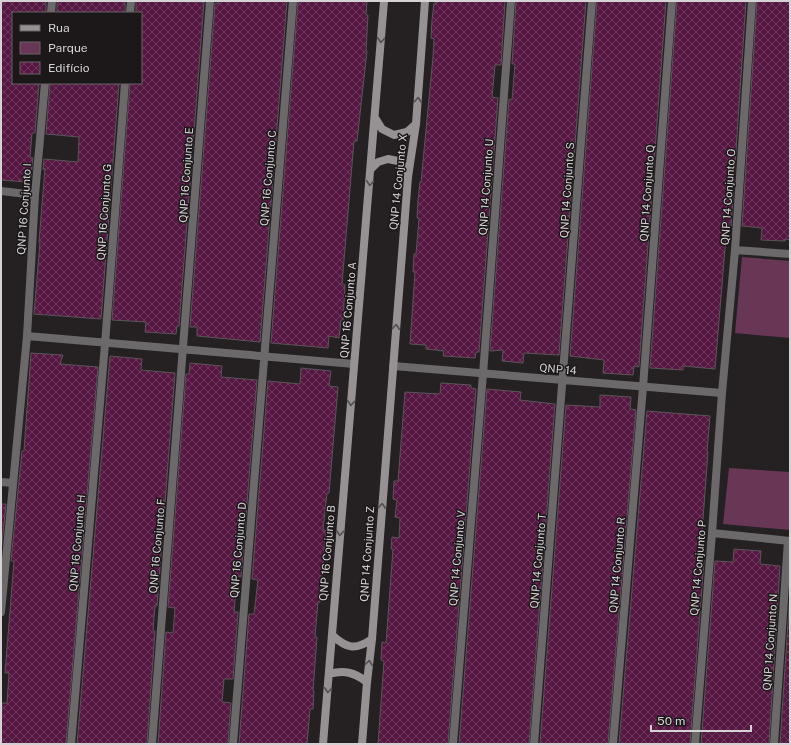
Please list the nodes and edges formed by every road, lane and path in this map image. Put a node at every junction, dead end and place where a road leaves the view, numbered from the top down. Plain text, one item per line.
1 (52, 1) edge
2 (131, 1) edge
3 (210, 1) edge
4 (293, 1) edge
5 (384, 1) edge
6 (425, 1) edge
7 (511, 1) edge
8 (592, 1) edge
9 (672, 1) edge
10 (752, 1) edge
11 (51, 12) edge
12 (130, 12) edge
13 (45, 84) edge
14 (125, 84) edge
15 (375, 118) junction
16 (416, 124) junction
17 (371, 169) junction
18 (408, 177) junction
19 (1, 191) edge
20 (35, 195) junction
21 (735, 250) junction
22 (790, 254) edge
23 (27, 336) junction
24 (105, 344) junction
25 (184, 350) junction
26 (265, 357) junction
27 (354, 364) junction
28 (393, 366) junction
29 (483, 374) junction
30 (563, 381) junction
31 (643, 387) junction
32 (722, 393) junction
33 (1, 482) edge
34 (12, 483) junction
35 (712, 533) junction
36 (789, 541) edge
37 (1, 612) edge
38 (332, 635) junction
39 (372, 640) junction
40 (329, 674) junction
41 (367, 682) junction
42 (71, 744) edge
43 (152, 744) edge
44 (234, 744) edge
45 (323, 744) edge
46 (362, 744) edge
47 (454, 744) edge
48 (534, 744) edge
49 (613, 744) edge
50 (695, 744) edge
51 (774, 744) edge

1 - 11 street
2 - 12 street
3 - 25 street, QNP 16 Conjunto E
4 - 26 street, QNP 16 Conjunto C
5 -> 15 street, QNP 16 Conjunto A
16 -> 6 street, QNP 14 Conjunto X
7 - 29 street, QNP 14 Conjunto U
8 - 30 street, QNP 14 Conjunto S
9 - 31 street, QNP 14 Conjunto Q
10 - 21 street, QNP 14 Conjunto O
13 - 20 street, QNP 16 Conjunto I
14 - 24 street, QNP 16 Conjunto G
15 - 16 street
15 - 17 street, QNP 16 Conjunto A
16 - 18 street, QNP 14 Conjunto X
17 - 18 street
17 -> 27 street, QNP 16 Conjunto A
28 -> 18 street, QNP 14 Conjunto X
19 - 20 street
20 - 23 street, QNP 16 Conjunto I
21 - 22 street
21 - 32 street, QNP 14 Conjunto O
23 - 24 street, QNP 16 Conjunto A
23 - 34 street, QNP 16 Conjunto I
24 - 25 street, QNP 16 Conjunto A
24 - 42 street, QNP 16 Conjunto H
25 - 26 street, QNP 16 Conjunto A
25 - 43 street, QNP 16 Conjunto F
26 - 27 street, QNP 16 Conjunto A
26 - 44 street, QNP 16 Conjunto D
27 -> 38 street, QNP 16 Conjunto B
28 - 29 street, QNP 14
39 -> 28 street, QNP 14 Conjunto Z
29 - 30 street, QNP 14
29 - 47 street, QNP 14 Conjunto V
30 - 31 street, QNP 14
30 - 48 street, QNP 14 Conjunto T
31 - 32 street, QNP 14
31 - 49 street, QNP 14 Conjunto R
32 - 35 street, QNP 14 Conjunto P
33 - 34 street
34 - 37 street, QNP 16 Conjunto I
35 - 36 street
35 - 50 street, QNP 14 Conjunto P
36 - 51 street, QNP 14 Conjunto N
38 - 39 street
38 - 40 street, QNP 16 Conjunto B
41 -> 39 street, QNP 14 Conjunto Z
40 - 41 street
40 -> 45 street, QNP 16 Conjunto B
41 - 46 street, QNP 14 Conjunto Z

